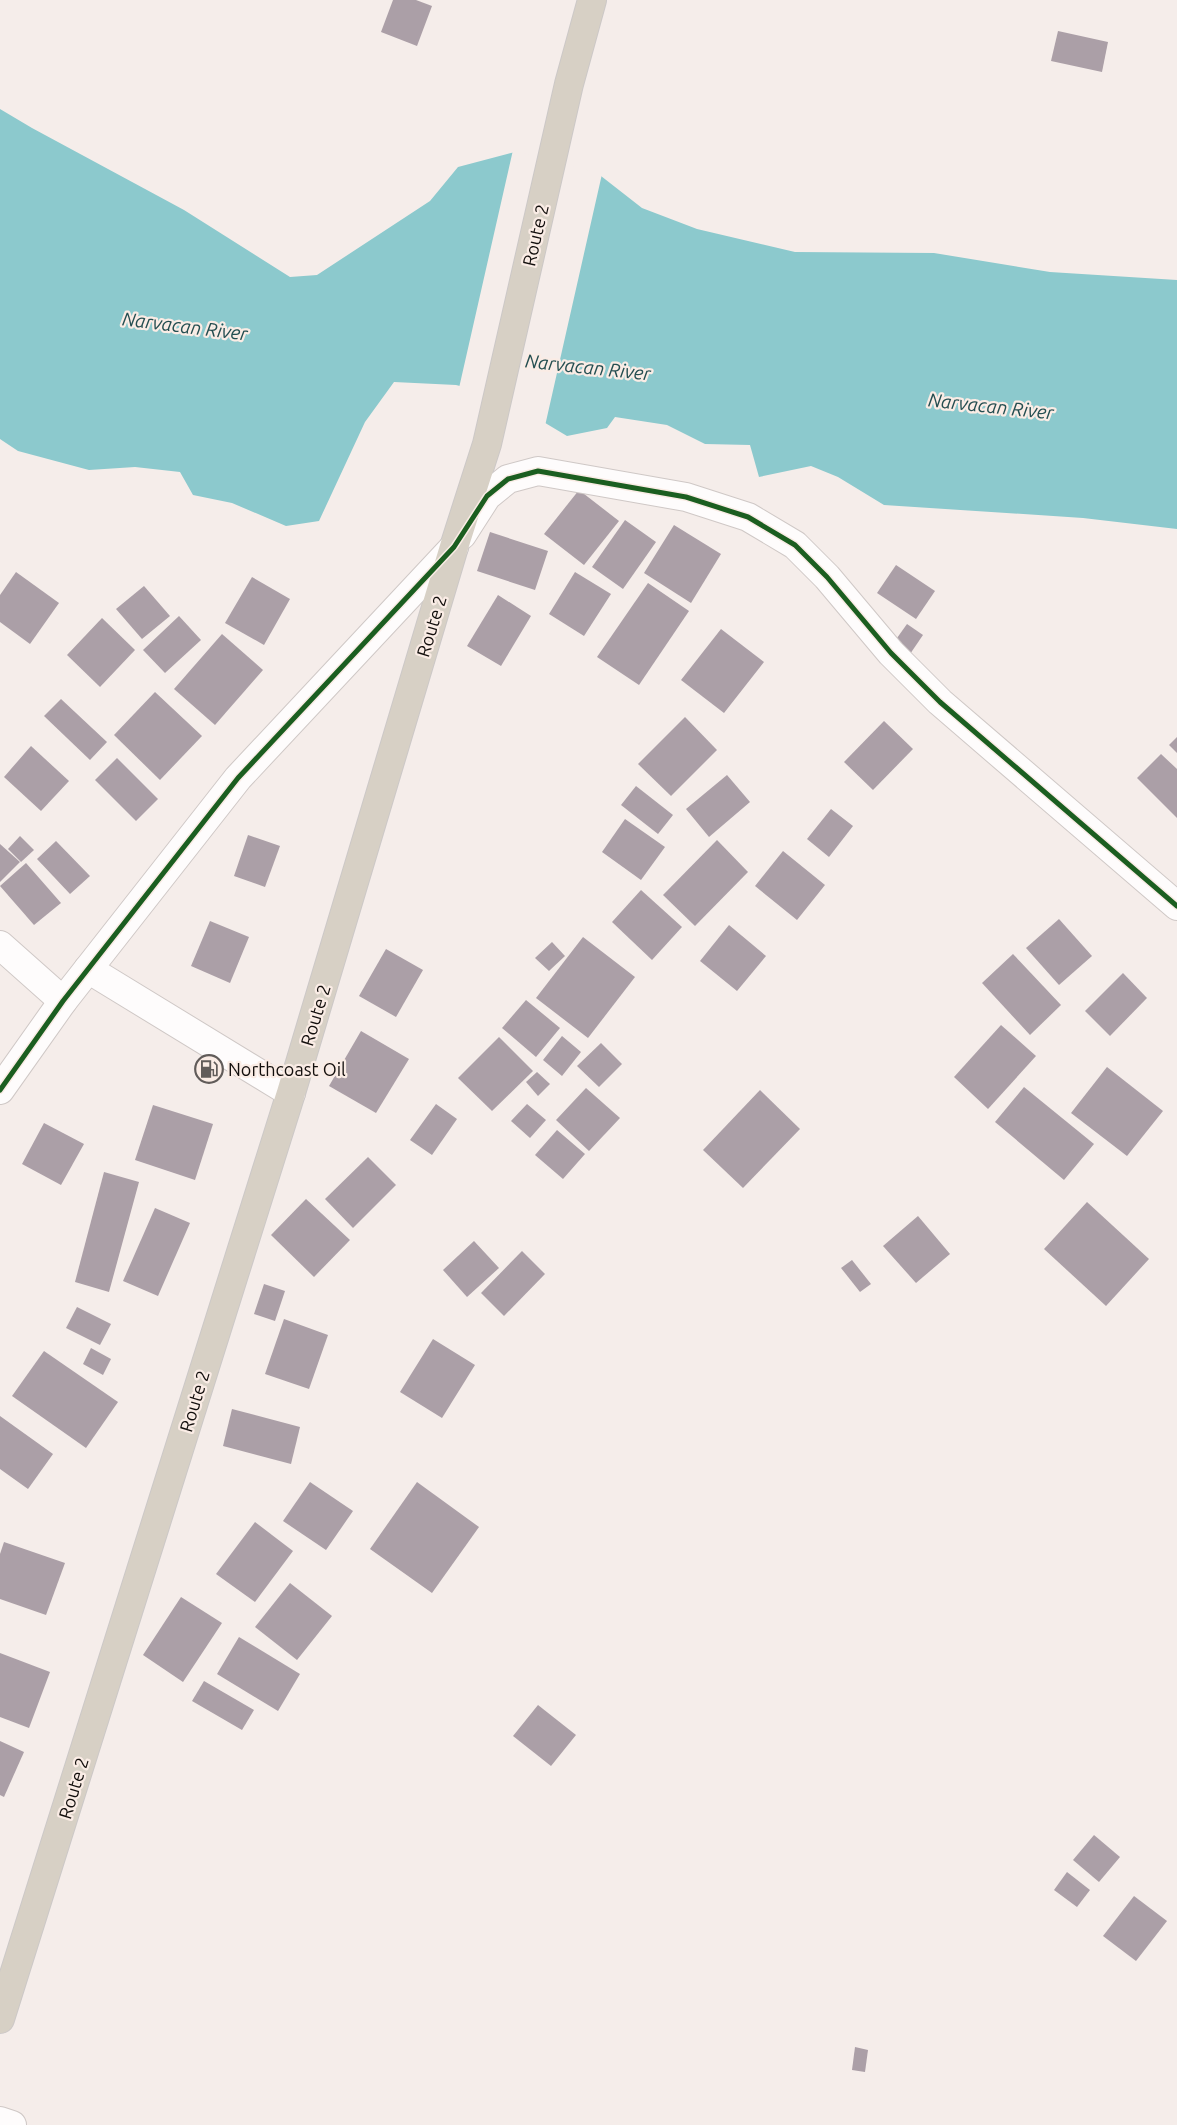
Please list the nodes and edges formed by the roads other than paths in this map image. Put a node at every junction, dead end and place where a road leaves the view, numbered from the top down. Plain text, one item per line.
1 (592, 0) edge
2 (454, 547) junction
3 (1177, 906) edge
4 (0, 945) edge
5 (88, 968) junction
6 (63, 1001) junction
7 (0, 1090) edge
8 (291, 1093) junction
9 (0, 2019) edge
10 (0, 2121) edge
11 (12, 2125) edge

1 - 2 highway, Route 2
2 - 3 street
2 - 5 street
2 - 8 highway, Route 2
4 - 6 street
5 - 6 street
5 - 8 street
6 - 7 street
8 - 9 highway, Route 2
10 - 11 street

